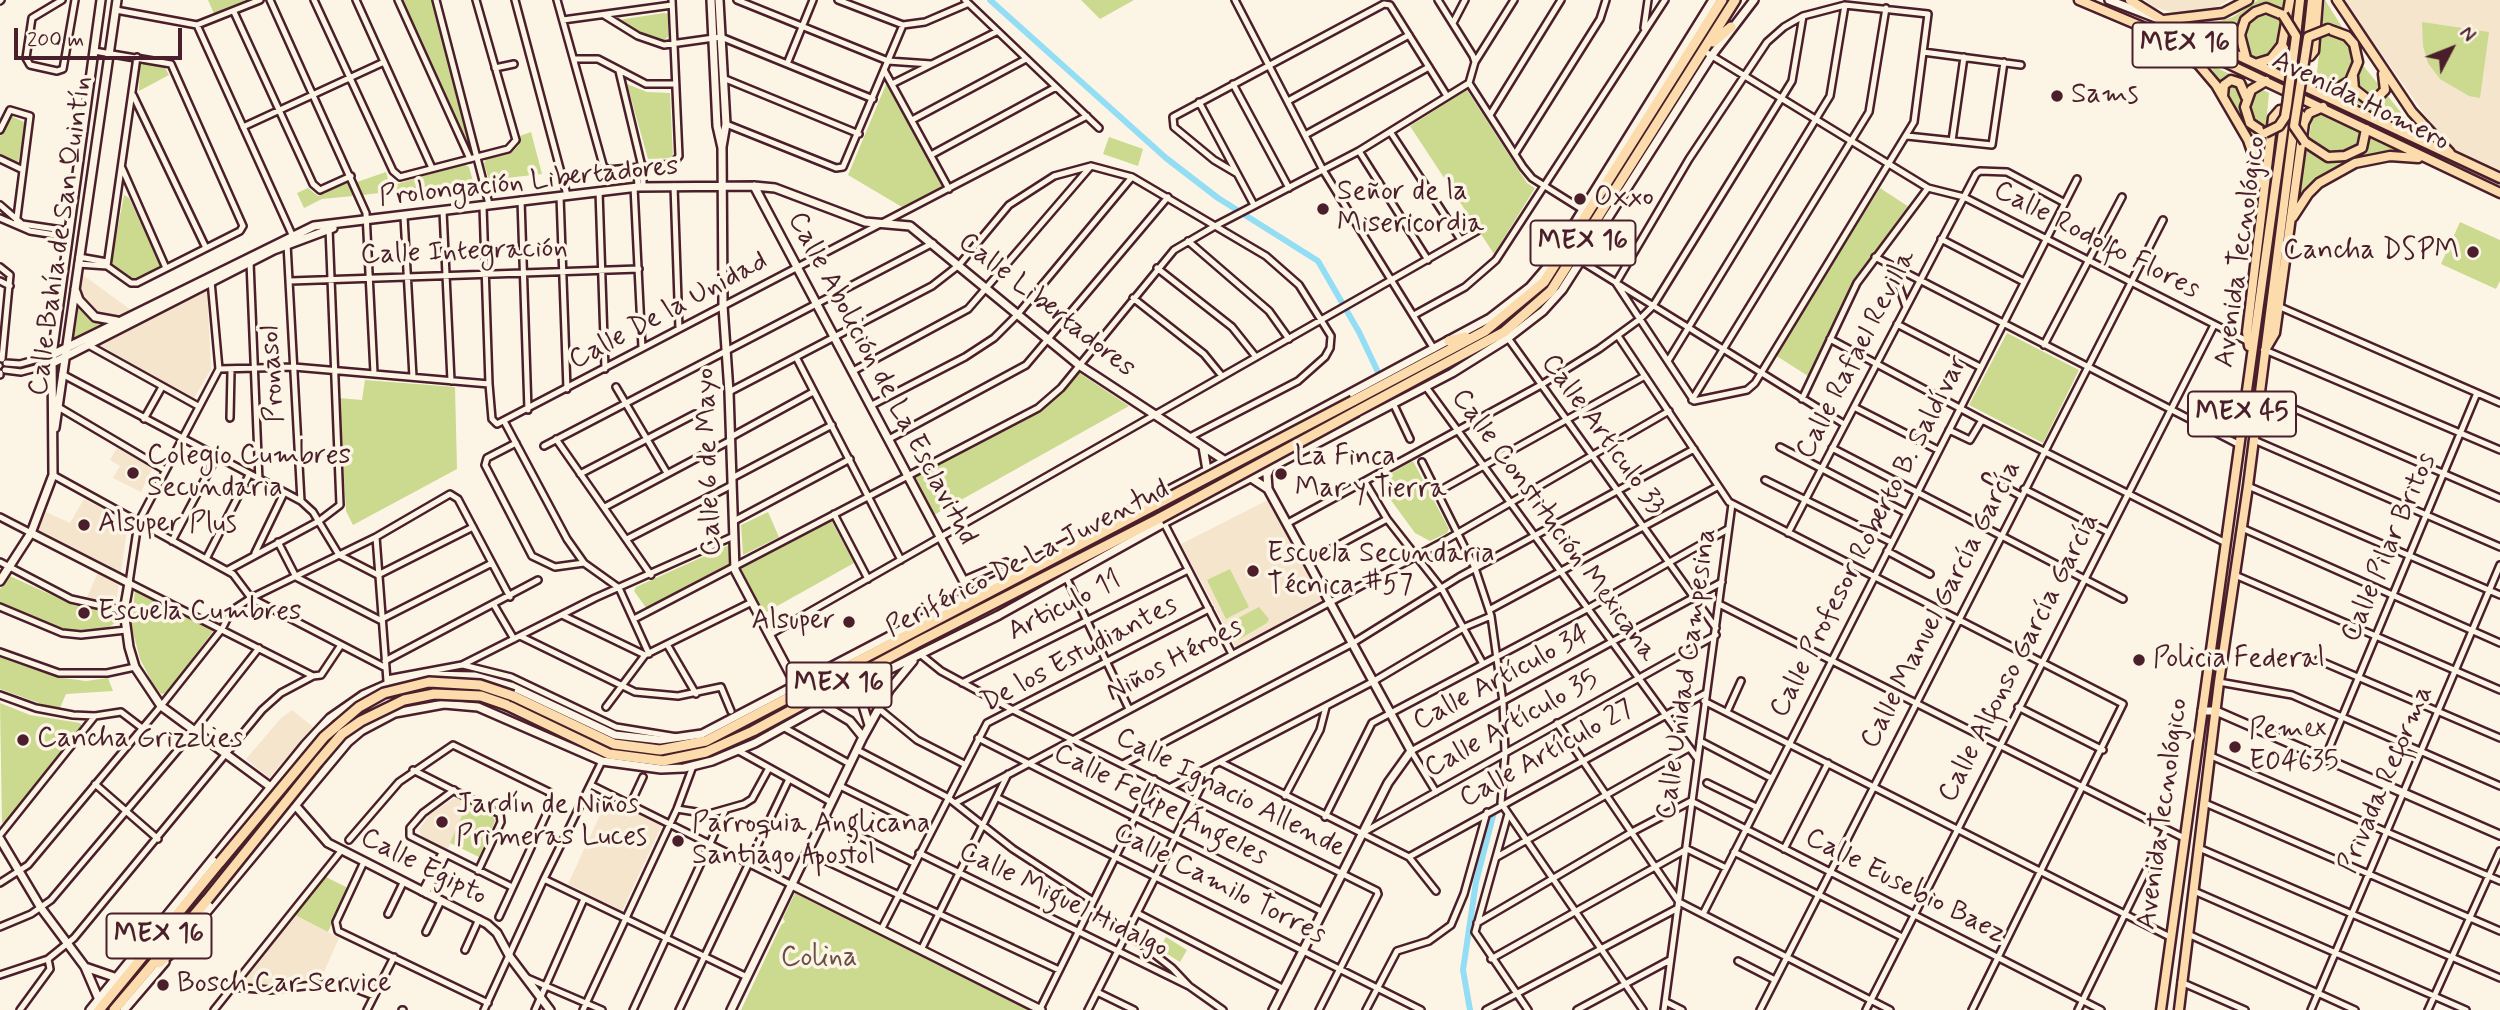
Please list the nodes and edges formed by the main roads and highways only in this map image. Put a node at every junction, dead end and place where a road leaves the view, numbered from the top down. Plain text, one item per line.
1 (100, 0) edge
2 (117, 0) edge
3 (711, 0) edge
4 (719, 0) edge
5 (1713, 0) edge
6 (1722, 0) edge
7 (1735, 0) edge
8 (1754, 0) edge
9 (2079, 0) edge
10 (2109, 0) edge
11 (2130, 0) edge
12 (2248, 0) edge
13 (2290, 0) edge
14 (2300, 0) edge
15 (2312, 0) edge
16 (2318, 0) edge
17 (2337, 0) edge
18 (2089, 2) edge
19 (2162, 20) junction
20 (1731, 27) joint
21 (2152, 31) junction
22 (2296, 36) junction
23 (2308, 37) junction
24 (2282, 45) junction
25 (1708, 51) junction
26 (2246, 58) junction
27 (2375, 58) junction
28 (2258, 64) junction
29 (2353, 77) junction
30 (2266, 81) junction
31 (2322, 94) junction
32 (1653, 96) junction
33 (2223, 96) junction
34 (2246, 97) junction
35 (2321, 106) junction
36 (1652, 110) junction
37 (2285, 117) junction
38 (2304, 123) junction
39 (2294, 126) junction
40 (2366, 129) junction
41 (722, 148) junction
42 (2426, 159) junction
43 (2458, 159) junction
44 (2477, 168) junction
45 (2500, 178) edge
46 (2471, 180) junction
47 (722, 186) junction
48 (754, 186) junction
49 (2265, 190) junction
50 (2500, 193) edge
51 (883, 225) joint
52 (1595, 225) junction
53 (2289, 226) junction
54 (1584, 257) junction
55 (75, 289) junction
56 (128, 322) junction
57 (1478, 334) junction
58 (1506, 335) junction
59 (1449, 341) junction
60 (2248, 345) junction
61 (2265, 349) junction
62 (66, 350) junction
63 (65, 359) junction
64 (51, 360) junction
65 (53, 436) junction
66 (1203, 446) junction
67 (1251, 447) junction
68 (1225, 461) junction
69 (1209, 469) junction
70 (1267, 470) junction
71 (1251, 478) junction
72 (1268, 489) junction
73 (1224, 492) junction
74 (1162, 521) junction
75 (31, 533) junction
76 (1058, 554) junction
77 (1093, 562) joint
78 (1017, 569) junction
79 (1063, 574) junction
80 (0, 581) edge
81 (970, 593) junction
82 (919, 655) junction
83 (845, 662) junction
84 (857, 684) junction
85 (796, 685) junction
86 (823, 705) junction
87 (2202, 711) junction
88 (2216, 712) junction
89 (869, 725) junction
90 (863, 737) junction
91 (291, 763) junction
92 (313, 782) junction
93 (272, 786) junction
94 (261, 801) junction
95 (295, 805) junction
96 (282, 820) junction
97 (2500, 835) edge
98 (0, 837) edge
99 (792, 885) junction
100 (160, 924) junction
101 (176, 948) junction
102 (145, 953) junction
103 (85, 967) junction
104 (120, 979) junction
105 (135, 985) junction
106 (100, 1005) edge
107 (89, 1010) edge
108 (114, 1010) edge
109 (124, 1010) edge
110 (550, 1010) edge
111 (731, 1010) edge
112 (1040, 1010) edge
113 (1273, 1010) edge
114 (2161, 1010) edge
115 (2179, 1010) edge

1 - 64 main road, Calle Bahía de San Quintín
2 - 55 main road, Calle Bahía de San Quintín
3 - 41 main road
4 - 41 main road
5 - 32 main road
6 - 36 highway, Periférico De La Juventud / MEX 16
7 - 25 highway, Periférico De La Juventud / MEX 16
8 - 20 main road
9 - 18 main road, MEX 16
10 - 19 main road, Avenida Homero
11 - 19 main road, Avenida Homero / MEX 16
12 - 19 main road
13 - 24 main road
14 - 22 main road, Avenida Tecnológico / MEX 45
15 - 23 main road, Avenida Tecnológico / MEX 45
16 - 24 main road
17 - 27 main road
18 - 21 main road, Avenida Homero / MEX 16
19 - 26 main road, Avenida Homero / MEX 16
20 - 25 highway
21 - 30 main road, Avenida Homero / MEX 16
21 - 33 main road
22 - 26 main road, bridge
22 - 37 main road, Avenida Tecnológico / MEX 45, bridge
23 - 29 main road, bridge
23 - 39 main road, Avenida Tecnológico / MEX 45, bridge
24 - 28 main road
25 - 52 highway, Periférico De La Juventud / MEX 16
25 - 54 main road
26 - 28 main road, Avenida Homero / MEX 16
27 - 29 main road
27 - 43 main road
28 - 31 main road, Avenida Homero / MEX 16
29 - 31 main road
30 - 34 main road
30 - 35 main road, Avenida Homero / MEX 16
31 - 43 main road, Avenida Homero
32 - 36 highway
32 - 59 main road
33 - 34 main road
33 - 49 main road
34 - 37 main road, bridge
35 - 38 main road
35 - 40 main road, Avenida Homero
36 - 57 highway, Periférico De La Juventud / MEX 16
37 - 60 main road, Avenida Tecnológico / MEX 45
38 - 49 main road
38 - 53 main road
39 - 40 main road, bridge
39 - 61 main road, Avenida Tecnológico / MEX 45
40 - 42 main road, Avenida Homero
41 - 47 main road, Calle 6 de Mayo
42 - 46 main road, Avenida Homero
42 - 53 main road
43 - 44 main road, Avenida Homero
44 - 45 main road, Avenida Homero
44 - 46 main road
46 - 50 main road, Avenida Homero
47 - 48 main road, Prolongación Libertadores
47 - 56 main road, Prolongación Libertadores
47 - 85 main road, Calle 6 de Mayo
48 - 51 main road, Prolongación Libertadores
48 - 81 main road, Calle Abolición de La Esclavitud
49 - 60 main road
51 - 66 main road, Calle Libertadores
52 - 54 highway
52 - 58 highway, Periférico De La Juventud / MEX 16
53 - 61 main road
54 - 58 main road
55 - 56 main road
55 - 62 main road, Calle Bahía de San Quintín
56 - 62 main road, Prolongación Libertadores
56 - 63 main road, Prolongación Libertadores
57 - 59 highway
57 - 76 highway, Periférico De La Juventud / MEX 16, bridge
58 - 70 main road
58 - 74 highway, Periférico De La Juventud / MEX 16, bridge
59 - 67 main road
60 - 87 main road, Avenida Tecnológico / MEX 45
61 - 88 main road, Avenida Tecnológico / MEX 45
62 - 63 main road, Calle Bahía de San Quintín
62 - 64 main road, Prolongación Libertadores
63 - 64 main road, Prolongación Libertadores
63 - 65 main road, Calle Bahía de San Quintín
64 - 65 main road, Calle Bahía de San Quintín
65 - 75 main road, Calle Bahía de San Quintín
66 - 68 main road, Calle Libertadores
66 - 69 main road
67 - 68 main road
67 - 70 main road
68 - 69 main road
68 - 71 main road, Calle Libertadores
69 - 73 main road
69 - 78 main road
70 - 71 main road
70 - 72 main road
71 - 72 main road, Calle Libertadores
71 - 73 main road
72 - 113 main road
73 - 74 main road
74 - 77 main road
74 - 79 highway, Periférico De La Juventud / MEX 16
75 - 80 main road, Calle Bahía de San Quintín
75 - 93 main road, Calle Egipto
76 - 78 highway
76 - 102 highway, Periférico De La Juventud / MEX 16, bridge
77 - 79 highway
78 - 81 main road
79 - 82 main road
79 - 105 highway, Periférico De La Juventud / MEX 16, bridge
81 - 83 main road
82 - 84 main road
82 - 89 main road
83 - 84 main road, bridge
83 - 85 main road
84 - 86 main road
84 - 89 main road
85 - 91 main road
86 - 90 main road
86 - 92 main road
87 - 88 main road
87 - 114 main road, Avenida Tecnológico / MEX 45
88 - 97 main road
88 - 115 main road, Avenida Tecnológico / MEX 45
89 - 90 main road
90 - 99 main road
91 - 92 main road
91 - 93 main road
92 - 95 main road
93 - 94 main road
93 - 95 main road, Calle Egipto
94 - 96 main road
94 - 100 main road
95 - 96 main road
95 - 110 main road, Calle Egipto
96 - 101 main road
98 - 103 main road
99 - 111 main road
99 - 112 main road
100 - 102 highway
100 - 104 main road
101 - 105 highway
101 - 109 main road
102 - 104 highway, MEX 16
103 - 104 main road
103 - 106 main road
104 - 106 highway, MEX 16
105 - 108 highway, MEX 16
106 - 107 main road

